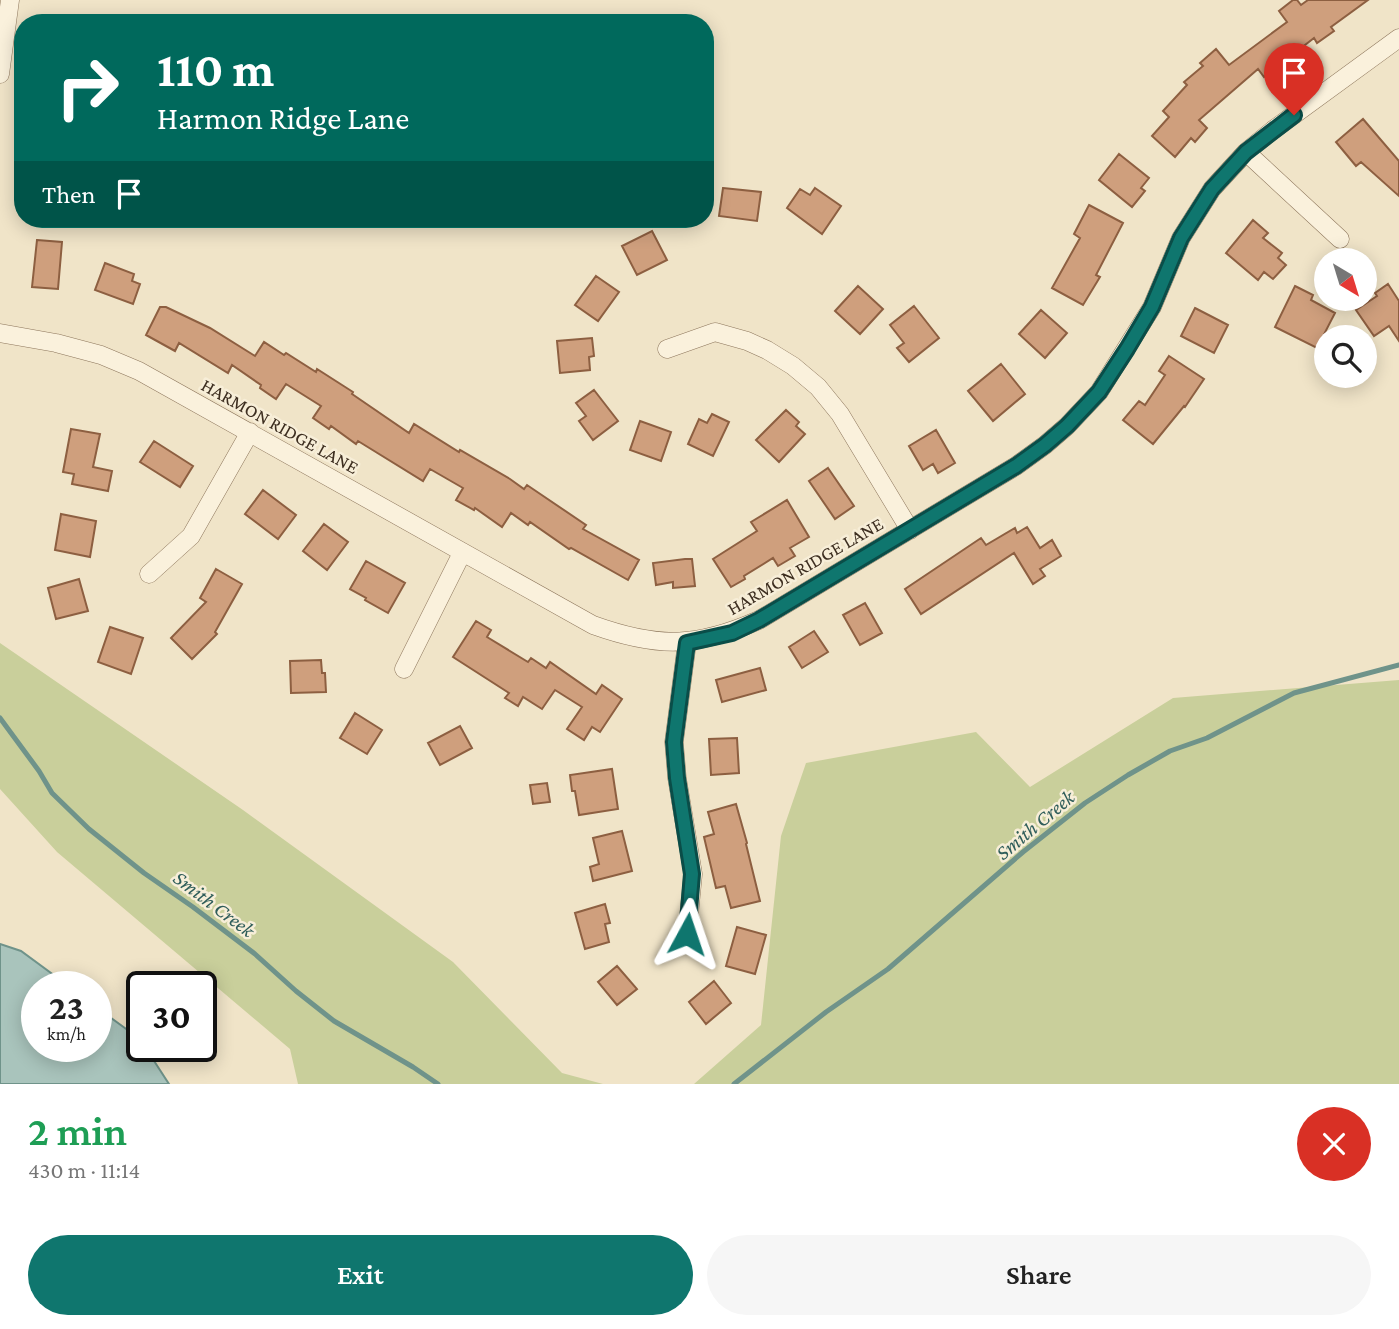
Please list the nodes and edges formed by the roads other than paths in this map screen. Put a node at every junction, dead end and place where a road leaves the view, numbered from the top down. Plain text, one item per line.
1 (10, 0) edge
2 (1399, 38) edge
3 (0, 74) edge
4 (1246, 152) junction
5 (1340, 239) dead end
6 (0, 333) edge
7 (667, 349) dead end
8 (250, 432) junction
9 (910, 530) junction
10 (462, 552) junction
11 (149, 574) dead end
12 (687, 643) junction
13 (404, 669) dead end
14 (687, 934) dead end

1 - 3 street
2 - 4 street, HARMON RIDGE LANE
4 - 5 street
4 - 9 street, HARMON RIDGE LANE
6 - 8 street, HARMON RIDGE LANE
7 - 9 street
8 - 10 street, HARMON RIDGE LANE
8 - 11 street
9 - 12 street, HARMON RIDGE LANE
10 - 12 street, HARMON RIDGE LANE
10 - 13 street
12 - 14 street

